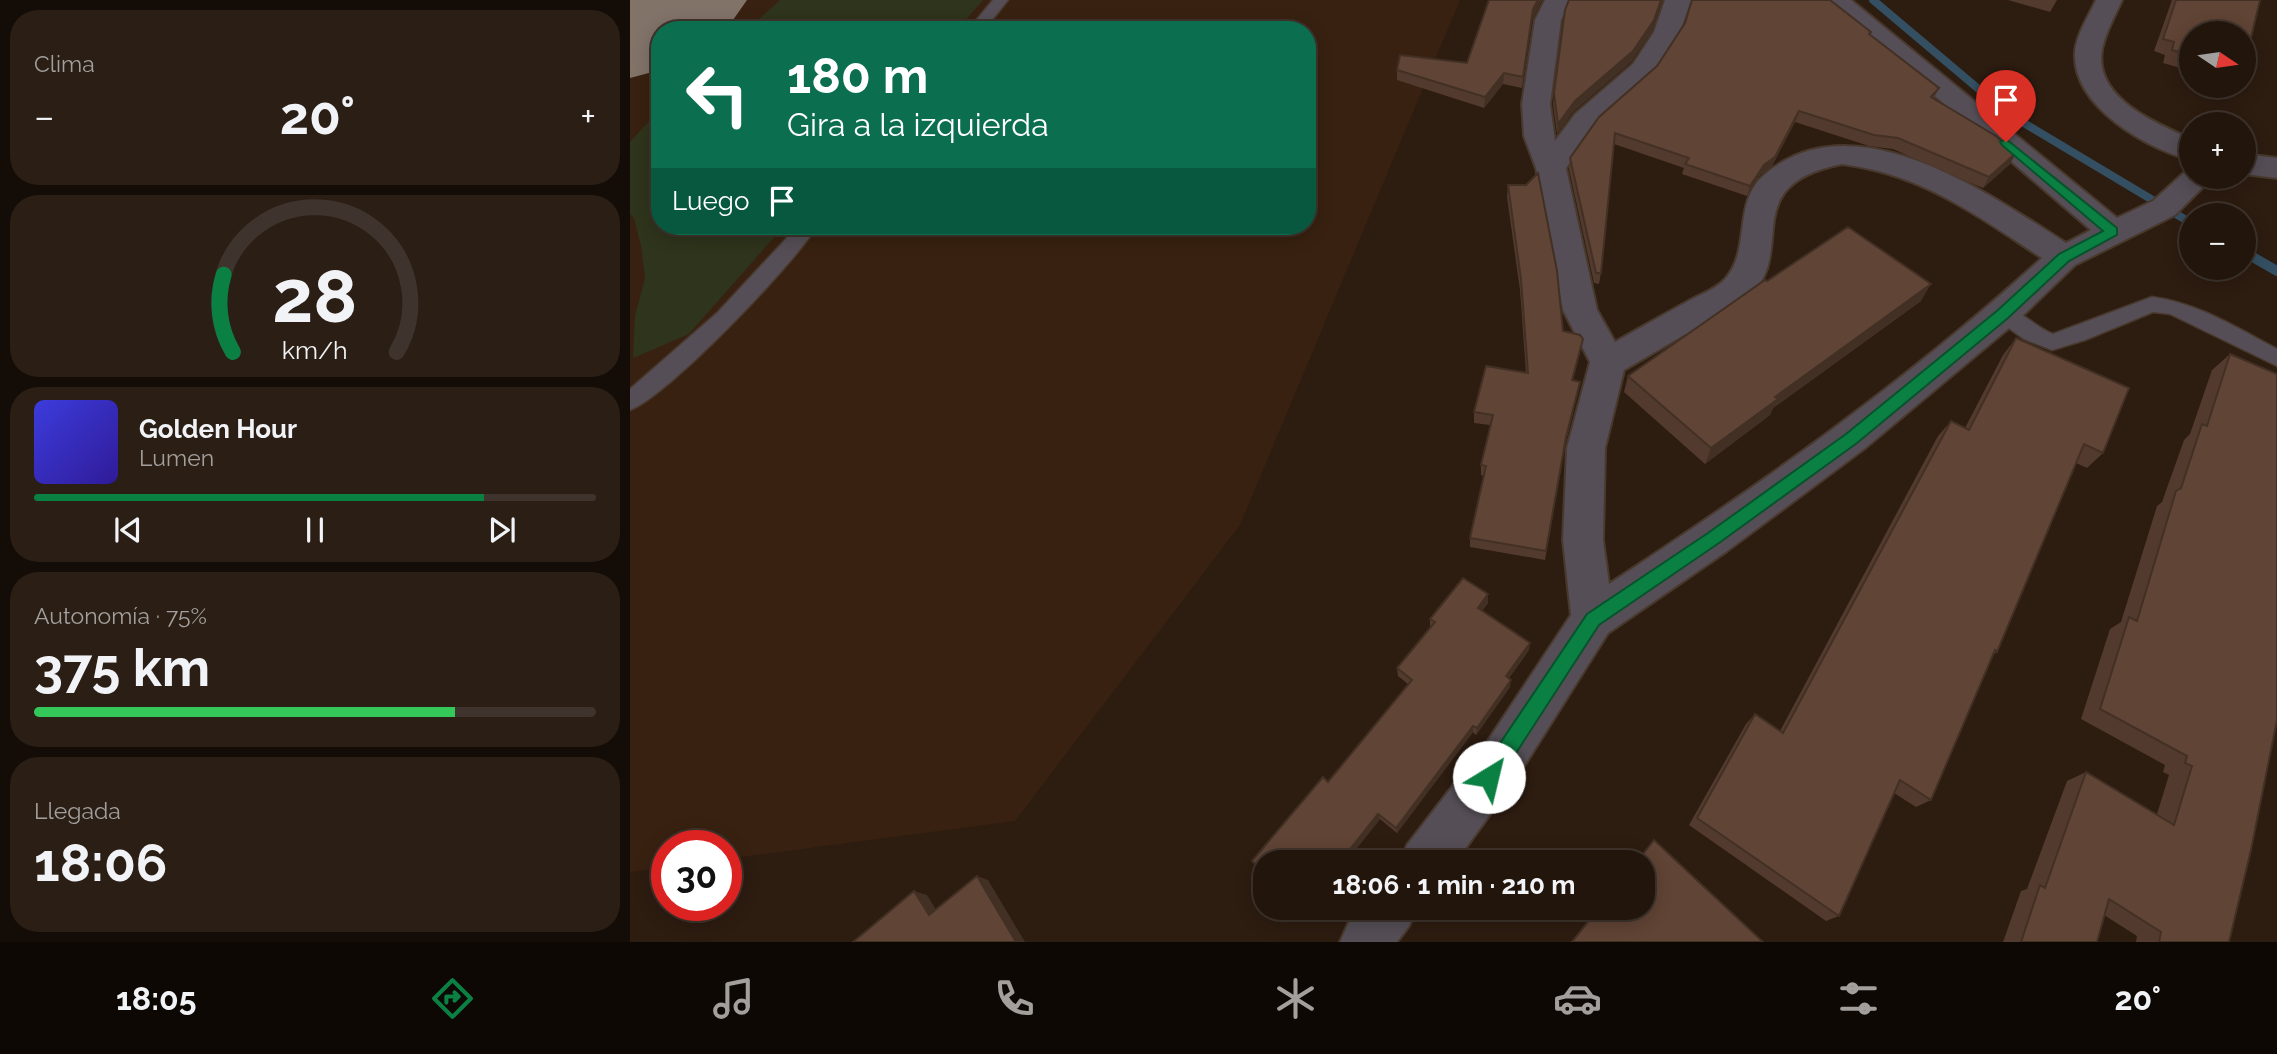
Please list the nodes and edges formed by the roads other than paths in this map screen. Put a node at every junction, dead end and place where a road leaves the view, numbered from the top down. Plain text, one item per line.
1 (1001, 0) edge
2 (1558, 0) edge
3 (1678, 0) edge
4 (1836, 0) edge
5 (2109, 0) edge
6 (984, 21) edge
7 (2179, 145) edge
8 (2256, 165) edge
9 (1551, 168) junction
10 (2277, 168) edge
11 (2185, 189) edge
12 (2112, 231) junction
13 (800, 235) edge
14 (2064, 257) junction
15 (2003, 314) junction
16 (2277, 358) edge
17 (1608, 362) junction
18 (630, 401) edge
19 (1593, 619) junction
20 (1435, 850) edge
21 (1382, 920) edge
22 (1366, 942) edge

1 - 6 lane
2 - 9 street
3 - 9 street
4 - 12 street
5 - 7 street
8 - 10 street
9 - 17 street
11 - 12 street
12 - 14 street
13 - 18 lane
14 - 15 street
14 - 17 street
15 - 16 lane
15 - 19 street
17 - 19 street
19 - 20 street
21 - 22 street

